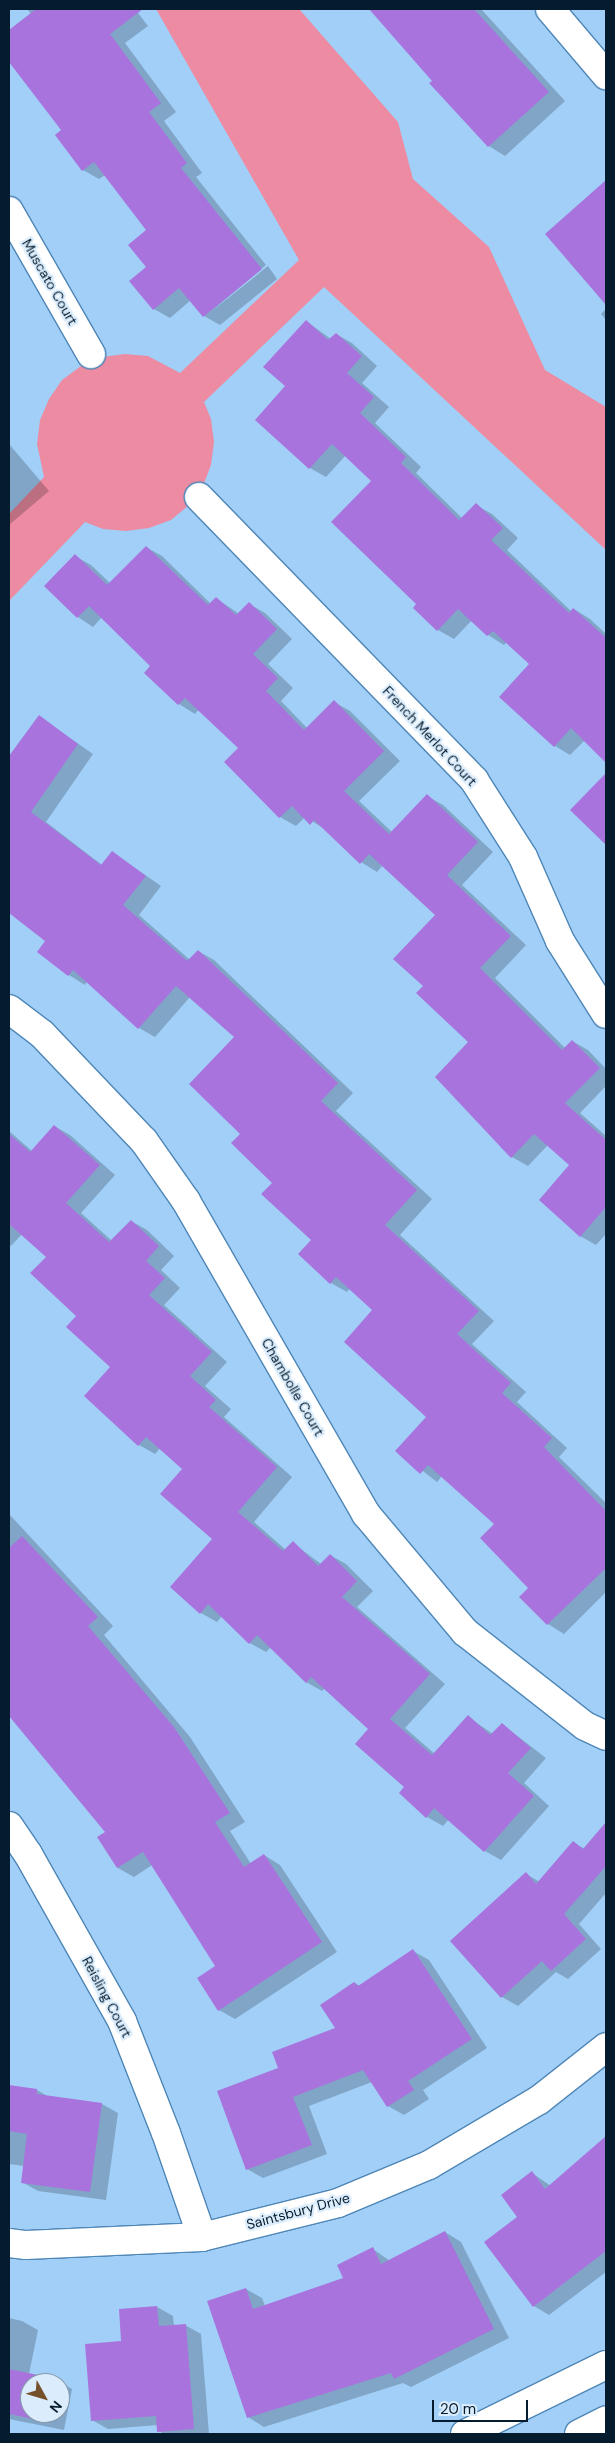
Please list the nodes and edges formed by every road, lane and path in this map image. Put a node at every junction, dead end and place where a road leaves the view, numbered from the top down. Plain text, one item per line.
1 (550, 9) edge
2 (606, 75) edge
3 (9, 210) edge
4 (91, 354) dead end
5 (199, 497) dead end
6 (9, 1009) edge
7 (606, 1014) edge
8 (606, 1736) edge
9 (9, 1826) edge
10 (606, 2047) edge
11 (202, 2236) junction
12 (9, 2243) edge
13 (606, 2366) edge
14 (606, 2420) edge
15 (503, 2427) edge
16 (470, 2432) edge
17 (579, 2434) edge

1 - 2 street
3 - 4 street, Muscato Court
5 - 7 street, French Merlot Court
6 - 8 street, Chambolle Court
9 - 11 street, Reisling Court
10 - 11 street, Saintsbury Drive
11 - 12 street, Saintsbury Drive
13 - 15 street
14 - 17 street
15 - 16 street

